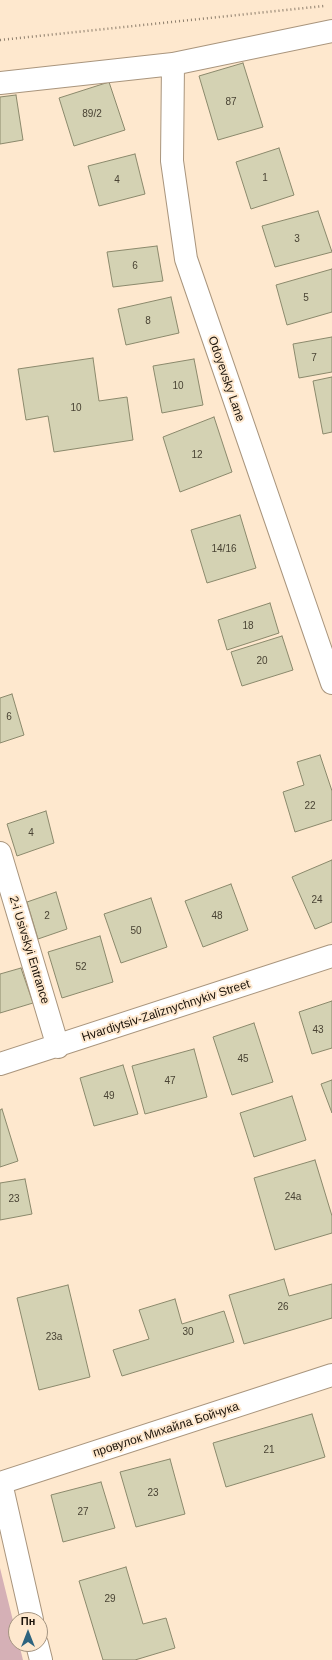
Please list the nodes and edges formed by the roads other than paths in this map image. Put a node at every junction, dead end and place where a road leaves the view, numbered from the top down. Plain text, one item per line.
1 (332, 31) edge
2 (173, 64) junction
3 (0, 84) edge
4 (332, 683) edge
5 (0, 853) edge
6 (332, 956) edge
7 (58, 1047) junction
8 (0, 1064) edge
9 (332, 1375) edge
10 (1, 1483) edge
11 (30, 1612) edge

1 - 2 street
2 - 3 street
2 - 4 street, Odoyevsky Lane
5 - 7 street, 2-i Usivskyi Entrance
6 - 7 street, Hvardiytsiv-Zaliznychnykiv Street
7 - 8 street, Hvardiytsiv-Zaliznychnykiv Street
9 - 10 street, провулок Михайла Бойчука
10 - 11 street

